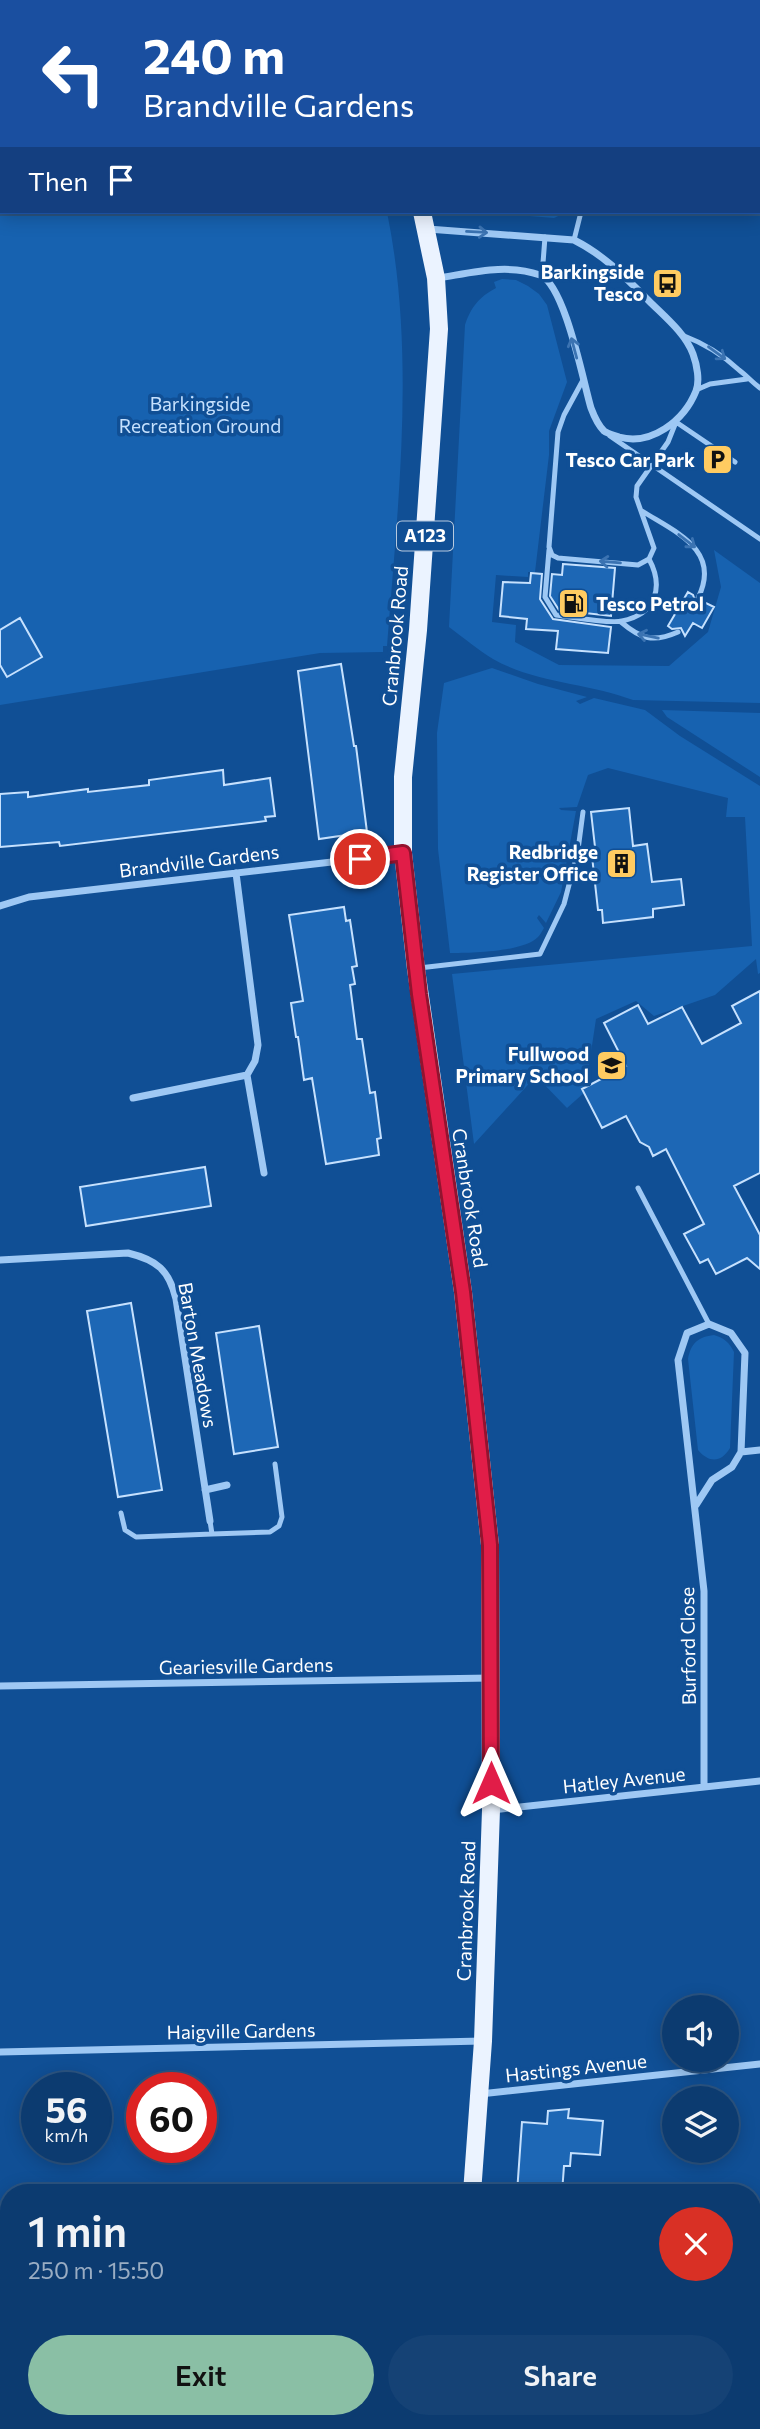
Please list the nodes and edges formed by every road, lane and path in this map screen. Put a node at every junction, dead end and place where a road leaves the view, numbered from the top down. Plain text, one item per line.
1 (423, 214) edge
2 (580, 214) edge
3 (427, 229) junction
4 (545, 237) junction
5 (574, 240) junction
6 (542, 276) junction
7 (436, 278) junction
8 (682, 335) junction
9 (747, 379) junction
10 (583, 380) junction
11 (760, 388) edge
12 (696, 390) junction
13 (676, 422) junction
14 (606, 433) junction
15 (735, 462) dead end
16 (653, 466) junction
17 (641, 511) junction
18 (760, 539) edge
19 (549, 547) junction
20 (649, 559) junction
21 (698, 598) dead end
22 (621, 622) junction
23 (678, 632) dead end
24 (583, 812) dead end
25 (403, 853) junction
26 (236, 873) junction
27 (0, 906) edge
28 (416, 969) junction
29 (247, 1075) junction
30 (133, 1098) dead end
31 (264, 1173) dead end
32 (638, 1188) dead end
33 (0, 1260) edge
34 (709, 1324) junction
35 (760, 1450) edge
36 (741, 1452) junction
37 (275, 1464) dead end
38 (227, 1485) dead end
39 (205, 1490) junction
40 (696, 1505) junction
41 (121, 1513) dead end
42 (210, 1521) joint
43 (212, 1534) junction
44 (492, 1678) junction
45 (0, 1686) edge
46 (760, 1781) edge
47 (704, 1787) junction
48 (491, 1810) junction
49 (483, 2041) junction
50 (0, 2052) edge
51 (760, 2064) edge
52 (480, 2094) junction
53 (473, 2184) edge

1 - 3 main road, Cranbrook Road / A123
2 - 5 lane
3 -> 4 street
3 - 7 main road, Cranbrook Road / A123
4 - 5 street
4 - 6 lane
5 - 8 street
6 - 7 street
10 -> 6 street
7 - 25 main road, Cranbrook Road / A123
8 -> 9 lane
8 - 12 street
9 - 11 lane
9 - 12 lane
10 - 14 street
10 - 19 lane
12 - 13 street
13 - 14 street
13 - 15 lane
13 - 16 lane
14 - 16 lane
16 - 17 lane
16 - 18 lane
17 - 20 lane
17 -> 21 lane
20 -> 19 lane
19 - 22 lane
20 - 22 lane
23 -> 22 lane
24 - 28 lane
25 - 26 street, Brandville Gardens
25 - 28 main road, Cranbrook Road / A123
26 - 27 street, Brandville Gardens
26 - 29 street
28 - 44 main road, Cranbrook Road / A123
29 - 30 street
29 - 31 street
32 - 34 lane
33 - 39 street, Barton Meadows
34 - 36 street
34 - 40 street, Burford Close
35 - 36 street
36 - 40 street
37 - 43 lane
38 - 39 street
39 - 42 street, Barton Meadows
40 - 47 street, Burford Close
41 - 43 lane
42 - 43 lane
44 - 45 street, Geariesville Gardens
44 - 48 main road, Cranbrook Road / A123
46 - 47 street, Hatley Avenue
47 - 48 street, Hatley Avenue
48 - 49 main road, Cranbrook Road / A123
49 - 50 street, Haigville Gardens
49 - 52 main road, Cranbrook Road / A123
51 - 52 street, Hastings Avenue
52 - 53 main road, Cranbrook Road / A123

